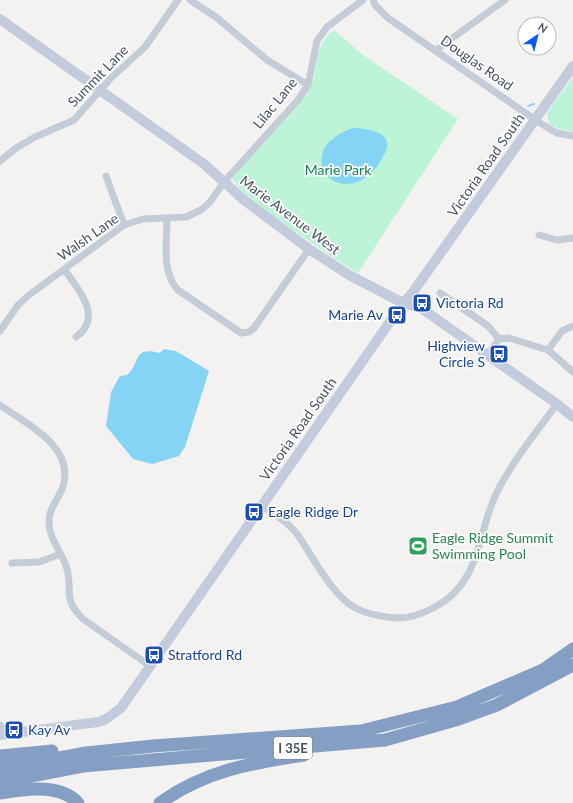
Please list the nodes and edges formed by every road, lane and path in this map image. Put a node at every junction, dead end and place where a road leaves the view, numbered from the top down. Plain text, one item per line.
1 (178, 0) edge
2 (190, 0) edge
3 (363, 0) edge
4 (373, 0) edge
5 (505, 0) edge
6 (0, 18) edge
7 (436, 50) junction
8 (573, 66) edge
9 (308, 85) junction
10 (100, 90) junction
11 (535, 120) junction
12 (573, 136) edge
13 (0, 161) edge
14 (106, 176) dead end
15 (224, 182) junction
16 (167, 218) junction
17 (124, 225) junction
18 (539, 235) dead end
19 (573, 238) edge
20 (309, 249) junction
21 (64, 269) junction
22 (440, 294) dead end
23 (403, 303) junction
24 (573, 326) edge
25 (0, 331) edge
26 (76, 337) dead end
27 (499, 339) junction
28 (548, 350) junction
29 (488, 354) junction
30 (573, 372) edge
31 (557, 404) junction
32 (0, 405) edge
33 (573, 417) edge
34 (262, 506) junction
35 (61, 554) junction
36 (12, 563) dead end
37 (573, 649) edge
38 (573, 665) edge
39 (150, 666) junction
40 (0, 725) edge
41 (3, 735) edge
42 (385, 740) junction
43 (154, 746) junction
44 (0, 756) edge
45 (0, 769) edge
46 (0, 782) edge
47 (0, 793) edge
48 (78, 803) edge
49 (160, 803) edge

1 - 10 street, Summit Lane
2 - 9 street
3 - 9 street, Lilac Lane
4 - 7 street, Douglas Road
5 - 7 street
6 - 10 street, Marie Avenue West
7 - 11 street, Douglas Road
8 - 11 street, Victoria Road South
9 - 15 street, Lilac Lane
10 - 13 street, Summit Lane
10 - 15 street, Marie Avenue West
11 - 12 street, Douglas Road
11 - 23 street, Victoria Road South
14 - 17 street
15 - 16 street, Walsh Lane
15 - 20 street, Marie Avenue West
16 - 17 street, Walsh Lane
16 - 20 street
17 - 21 street, Walsh Lane
18 - 19 street
20 - 23 street, Marie Avenue West
21 - 25 street, Walsh Lane
21 - 26 street
22 - 27 street
23 - 29 street, Marie Avenue West
23 - 34 street, Victoria Road South
24 - 28 street
27 - 28 street
27 - 29 street
28 - 30 street
29 - 31 street, Marie Avenue West
31 - 33 street, Marie Avenue West
31 - 34 street
32 - 35 street
34 - 39 street, Victoria Road South
35 - 36 street
35 - 39 street
37 - 43 highway, I 35E
38 - 42 highway, I 35E
39 - 41 street, Victoria Road South
40 - 41 street
42 - 46 highway, I 35E
42 - 49 highway
43 - 44 highway
43 - 45 highway, I 35E
47 - 48 highway

